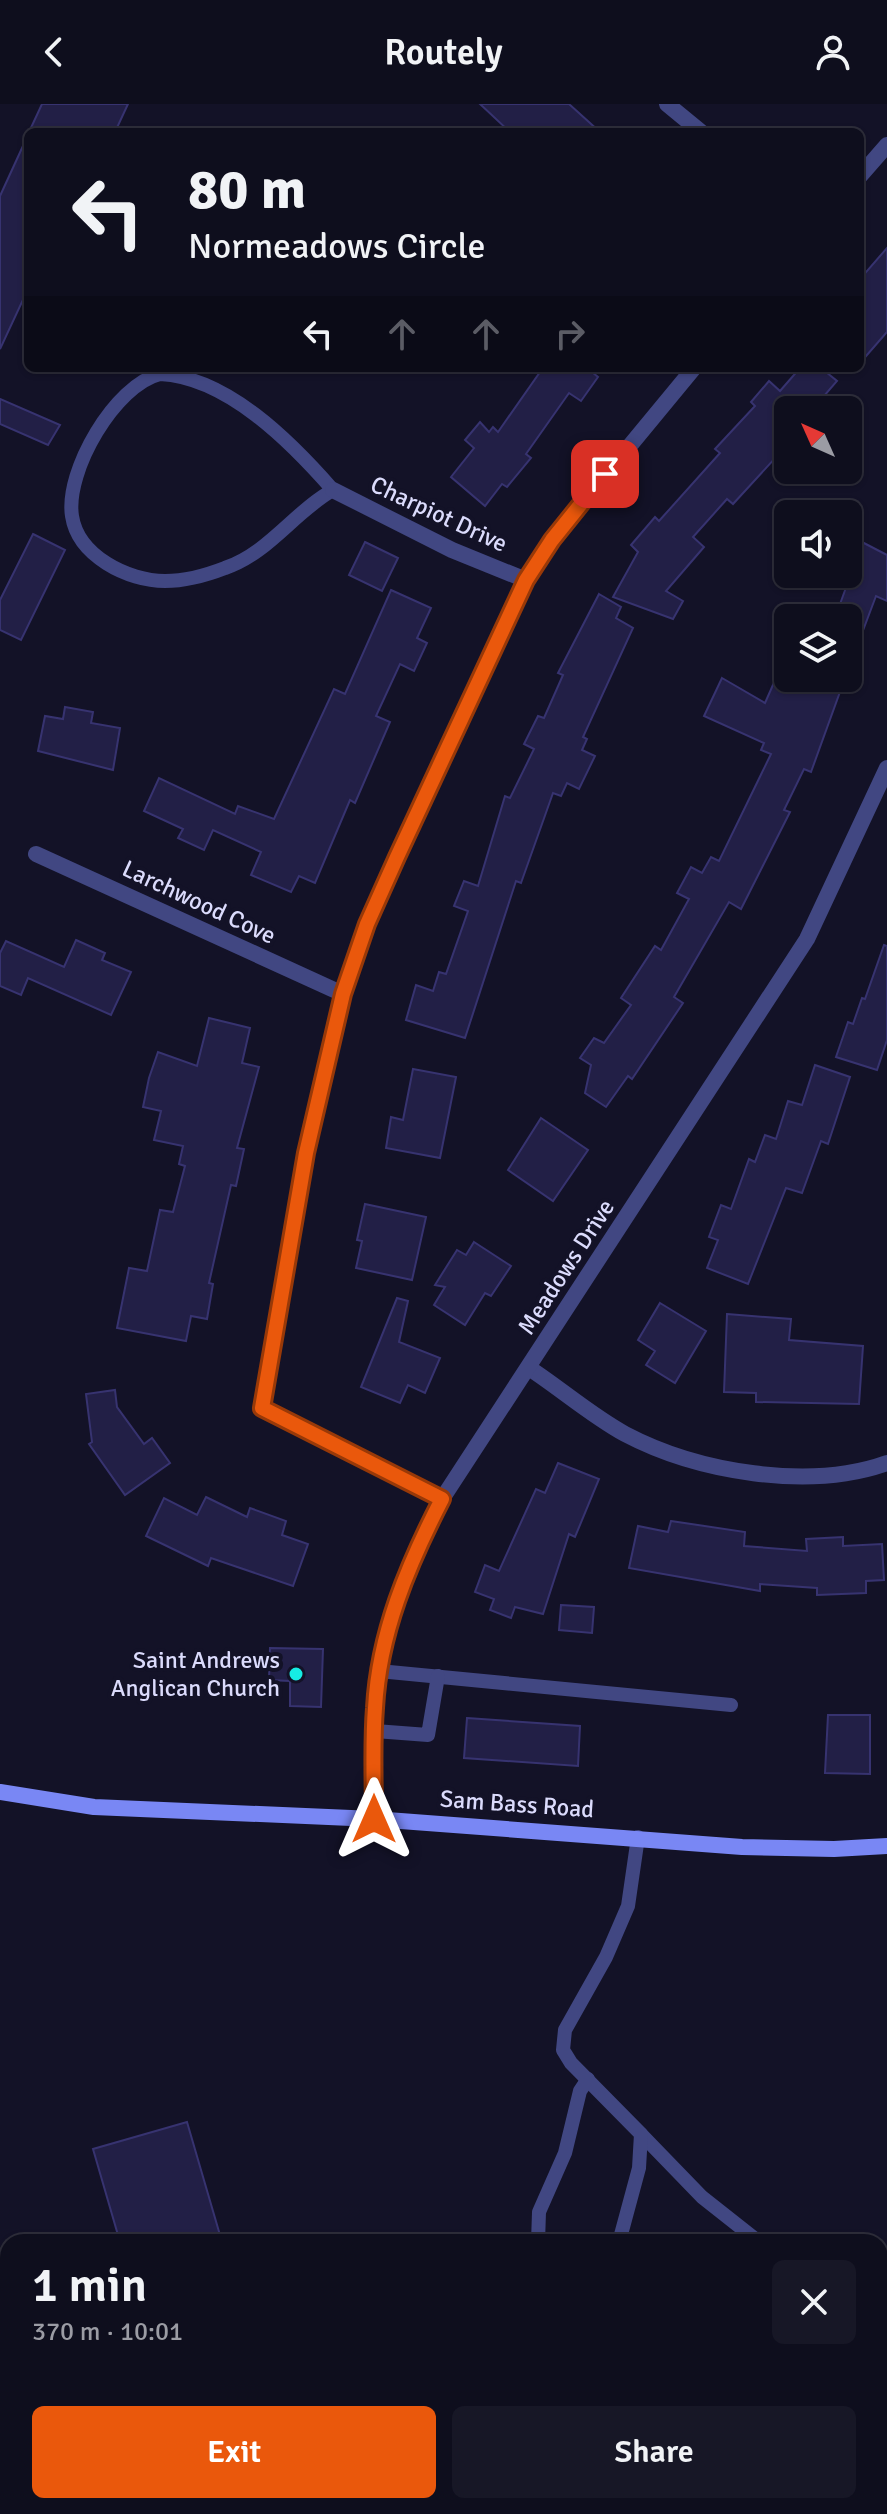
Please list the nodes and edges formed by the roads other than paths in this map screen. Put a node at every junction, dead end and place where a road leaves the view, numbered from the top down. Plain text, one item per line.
1 (667, 104) edge
2 (696, 128) edge
3 (887, 145) edge
4 (864, 171) edge
5 (691, 372) edge
6 (333, 490) junction
7 (526, 580) junction
8 (887, 768) edge
9 (36, 854) dead end
10 (343, 994) junction
11 (529, 1368) junction
12 (887, 1463) edge
13 (442, 1499) junction
14 (379, 1671) junction
15 (438, 1676) junction
16 (731, 1705) dead end
17 (375, 1731) junction
18 (0, 1792) edge
19 (374, 1819) junction
20 (638, 1837) junction
21 (887, 1846) edge
22 (588, 2079) junction
23 (641, 2134) junction
24 (538, 2234) edge
25 (621, 2234) edge
26 (749, 2234) edge

1 - 2 street
3 - 4 street
5 - 7 street
6 - 6 lane
6 - 7 street, Charpiot Drive
7 - 10 street
8 - 11 street, Meadows Drive
9 - 10 street, Larchwood Cove
10 - 13 street
11 - 12 street
11 - 13 street, Meadows Drive
13 - 14 street, Meadows Drive
14 - 15 lane
14 - 17 street, Meadows Drive
15 - 16 lane
15 - 17 lane
17 - 19 street, Meadows Drive
18 - 19 main road, Sam Bass Road
19 - 20 main road, Sam Bass Road
20 - 21 main road, Sam Bass Road
20 - 22 lane
22 - 23 lane
22 - 24 lane
23 - 25 lane
23 - 26 lane

